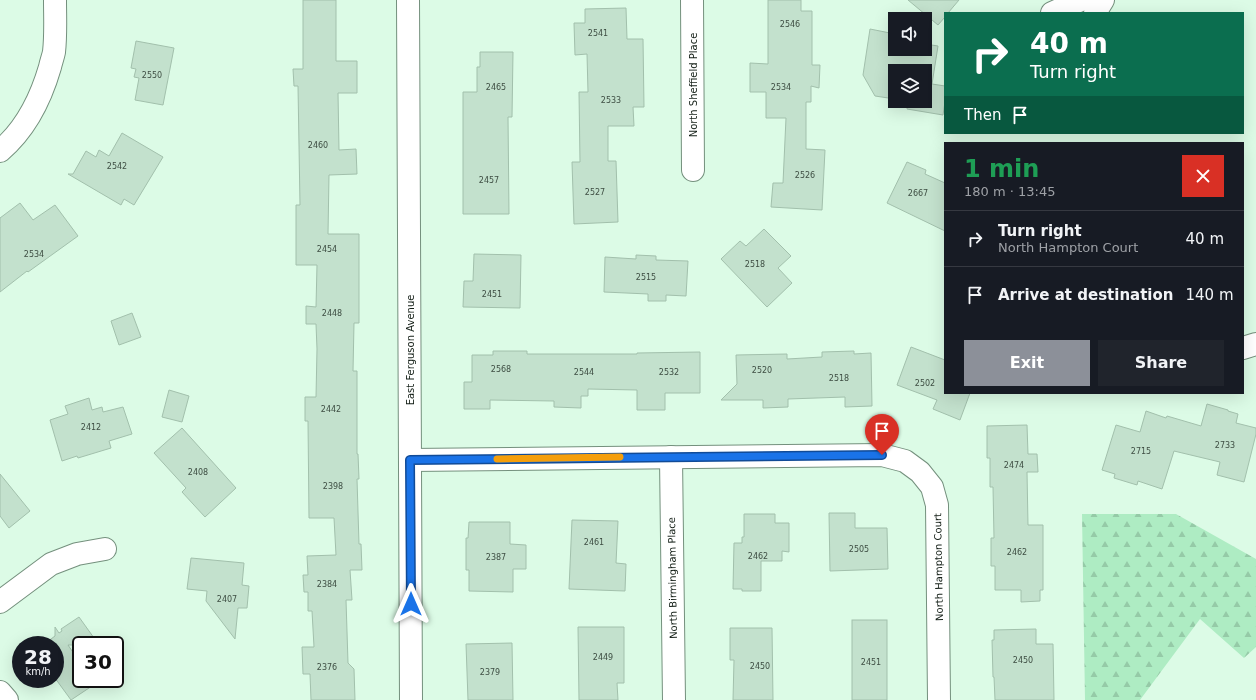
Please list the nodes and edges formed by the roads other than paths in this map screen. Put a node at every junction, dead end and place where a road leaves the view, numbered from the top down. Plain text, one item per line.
1 (55, 0) edge
2 (408, 0) edge
3 (692, 0) edge
4 (1081, 0) edge
5 (1103, 0) edge
6 (1054, 12) edge
7 (1097, 12) edge
8 (0, 151) edge
9 (693, 170) dead end
10 (1256, 344) edge
11 (1244, 348) edge
12 (671, 457) junction
13 (410, 460) junction
14 (105, 549) dead end
15 (0, 602) edge
16 (0, 692) edge
17 (7, 700) edge
18 (411, 700) edge
19 (674, 700) edge
20 (939, 700) edge

1 - 8 street
2 - 13 street, East Ferguson Avenue
3 - 9 street, North Sheffield Place
4 - 6 street
5 - 7 street
10 - 11 street
12 - 13 street, North Hampton Court
12 - 19 street, North Birmingham Place
12 - 20 street, North Hampton Court
13 - 18 street, East Ferguson Avenue
14 - 15 street
16 - 17 street

